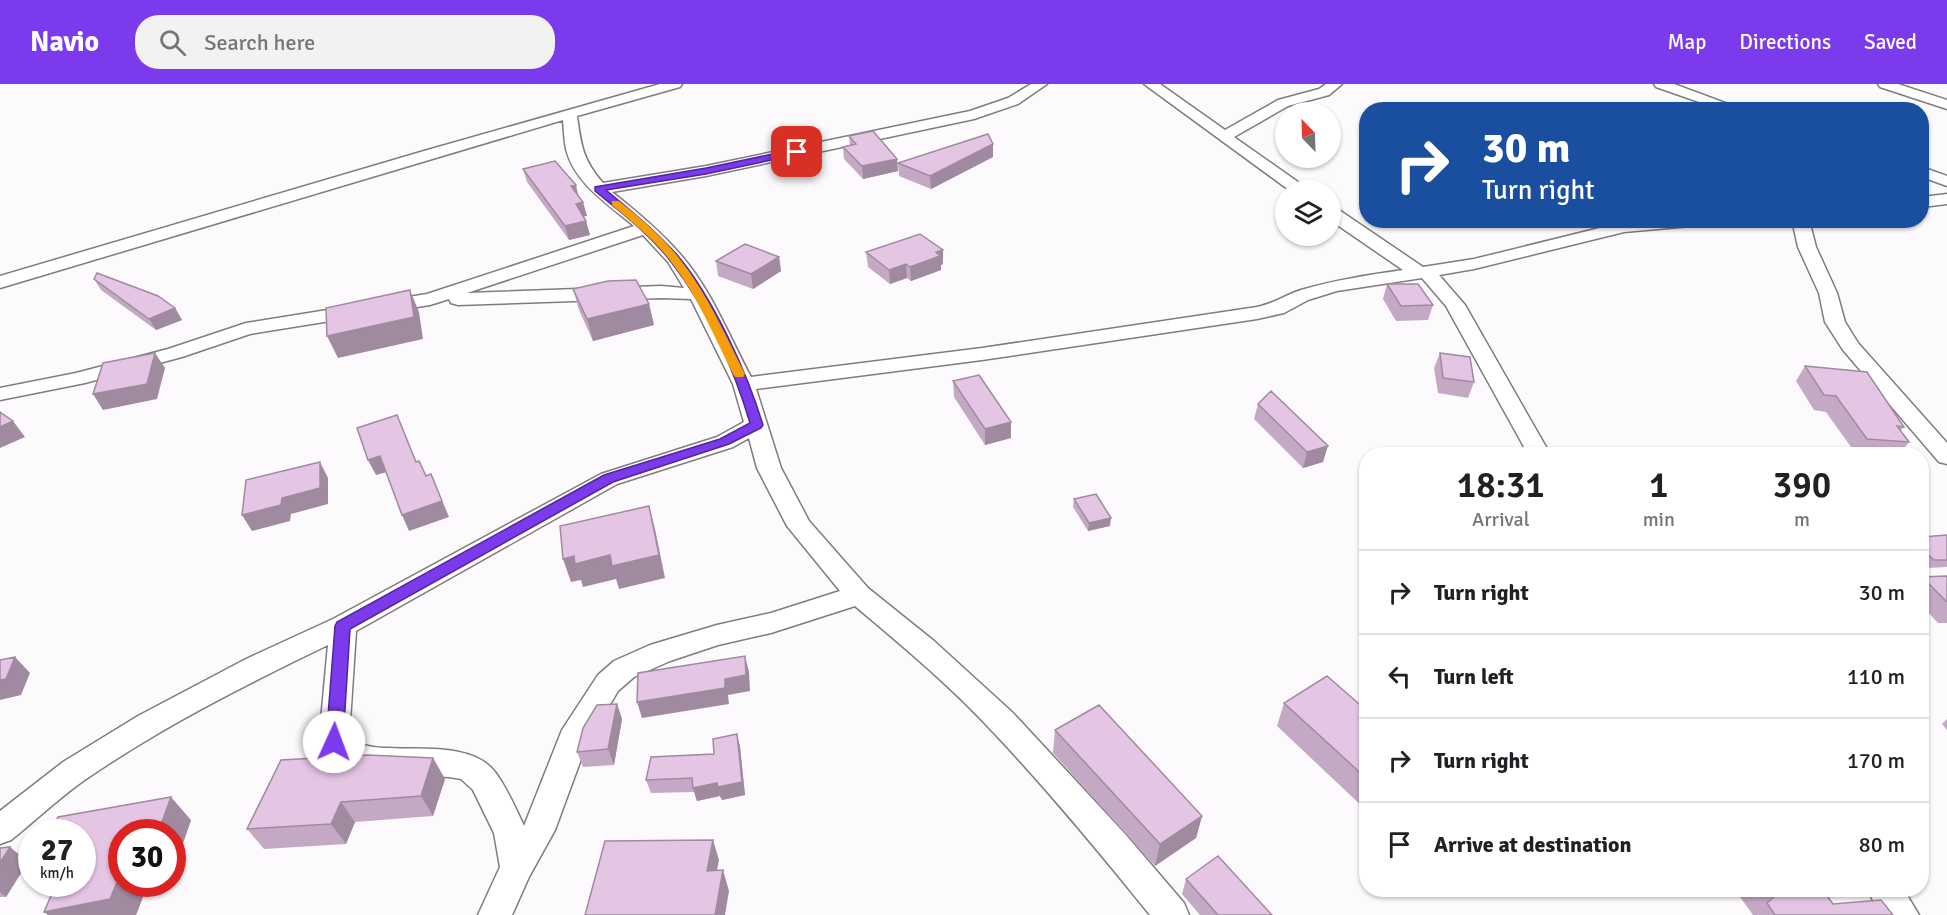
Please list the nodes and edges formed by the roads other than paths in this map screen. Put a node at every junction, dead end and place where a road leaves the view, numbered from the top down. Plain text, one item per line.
1 (620, 84) edge
2 (675, 84) edge
3 (1150, 84) edge
4 (1335, 84) edge
5 (1661, 84) edge
6 (1885, 84) edge
7 (1037, 85) edge
8 (612, 101) junction
9 (1714, 102) edge
10 (1947, 105) edge
11 (569, 113) junction
12 (1225, 136) junction
13 (1929, 174) edge
14 (1285, 180) edge
15 (1947, 181) edge
16 (599, 189) junction
17 (1947, 199) edge
18 (1929, 201) edge
19 (1341, 219) edge
20 (646, 228) junction
21 (1620, 228) edge
22 (1802, 228) edge
23 (1423, 272) junction
24 (0, 282) edge
25 (698, 294) junction
26 (430, 299) junction
27 (744, 384) junction
28 (0, 394) edge
29 (756, 425) junction
30 (1535, 447) edge
31 (1947, 457) edge
32 (859, 595) junction
33 (343, 626) junction
34 (0, 830) edge
35 (517, 867) junction
36 (1889, 897) edge
37 (495, 915) edge
38 (1172, 915) edge
39 (1902, 915) edge

1 - 8 street
2 - 8 street
3 - 12 street
4 - 12 street
5 - 9 street
6 - 10 street
7 - 16 street
8 - 11 street
11 - 16 street
11 - 24 street
12 - 14 street
13 - 15 street
16 - 20 street
17 - 18 street
19 - 23 street
20 - 25 street
20 - 26 street
21 - 23 street
22 - 31 street
23 - 27 street
23 - 30 street
25 - 26 street
25 - 27 street
26 - 28 street
27 - 29 street
29 - 32 street
29 - 33 street
32 - 35 street
32 - 38 street
33 - 34 street
33 - 35 street
35 - 37 street
36 - 39 street

